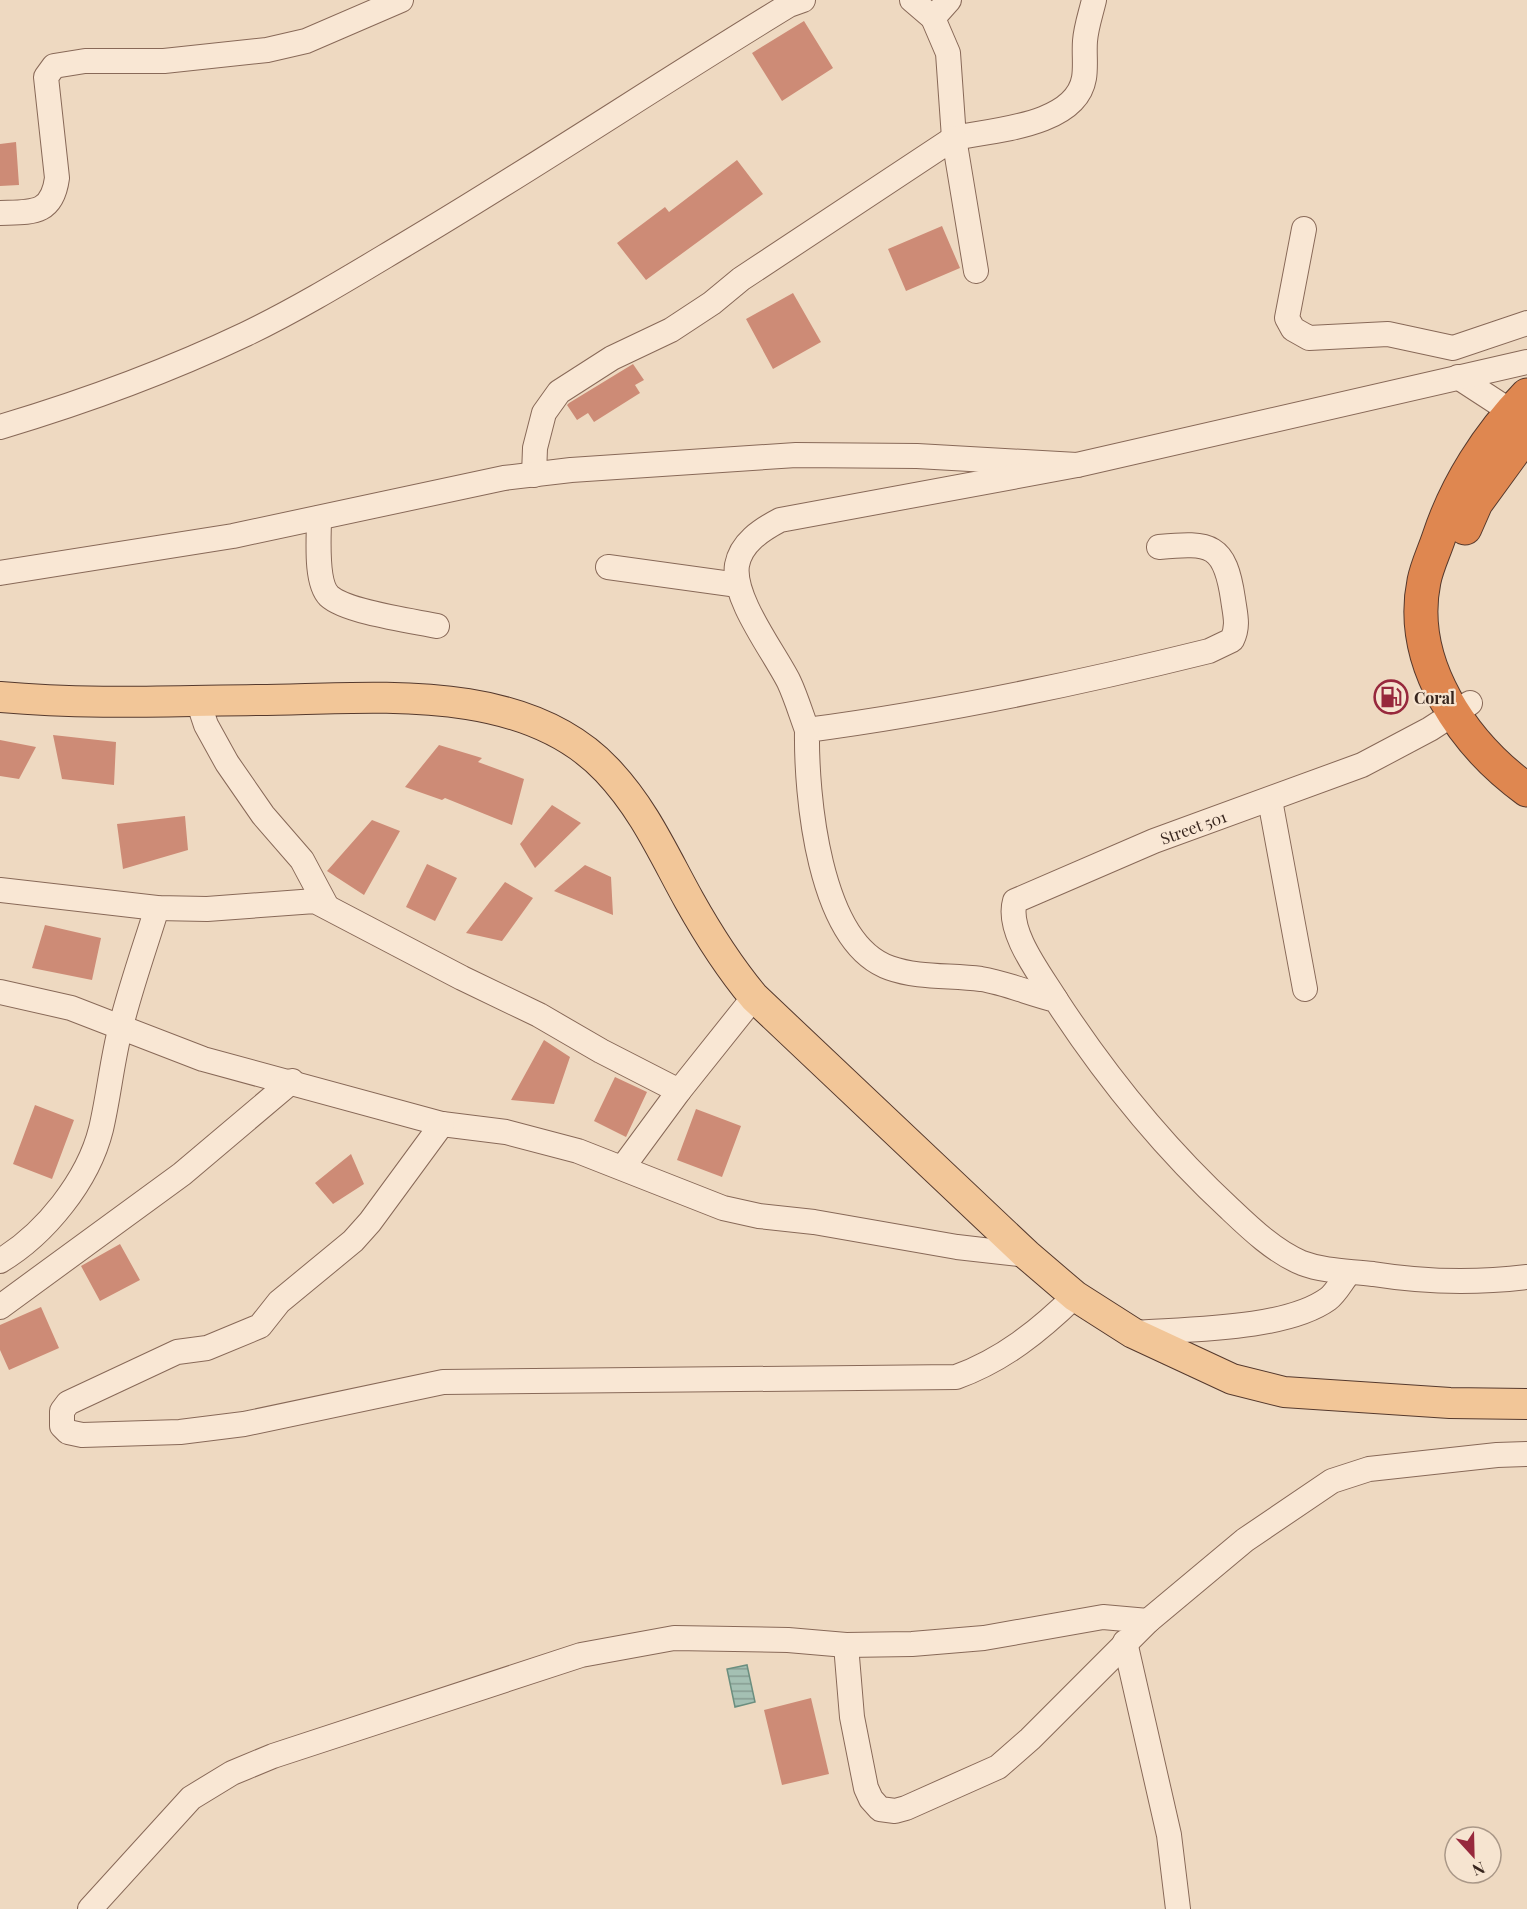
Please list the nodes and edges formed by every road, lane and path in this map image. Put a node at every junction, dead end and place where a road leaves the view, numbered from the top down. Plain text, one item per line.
1 (401, 0) edge
2 (802, 0) edge
3 (912, 0) edge
4 (1094, 0) edge
5 (941, 9) edge
6 (954, 138) junction
7 (0, 213) edge
8 (1305, 229) dead end
9 (976, 272) dead end
10 (1527, 323) edge
11 (1527, 362) edge
12 (1458, 377) junction
13 (1523, 416) edge
14 (0, 427) edge
15 (1077, 465) junction
16 (534, 475) junction
17 (319, 518) junction
18 (1159, 547) dead end
19 (608, 567) dead end
20 (0, 573) edge
21 (738, 585) junction
22 (437, 626) dead end
23 (0, 697) edge
24 (198, 701) junction
25 (1461, 708) junction
26 (807, 730) junction
27 (1527, 766) edge
28 (1527, 790) edge
29 (1270, 800) junction
30 (0, 890) edge
31 (326, 905) junction
32 (158, 908) junction
33 (1305, 989) dead end
34 (0, 992) edge
35 (754, 997) junction
36 (1056, 1000) junction
37 (121, 1025) junction
38 (292, 1081) junction
39 (679, 1091) junction
40 (442, 1124) junction
41 (623, 1167) junction
42 (1027, 1255) junction
43 (0, 1261) edge
44 (1348, 1274) junction
45 (1527, 1277) edge
46 (1075, 1296) junction
47 (0, 1307) edge
48 (1133, 1333) junction
49 (1527, 1404) edge
50 (1527, 1454) edge
51 (1149, 1621) junction
52 (1125, 1642) junction
53 (846, 1645) junction
54 (90, 1909) edge
55 (1178, 1909) edge

1 - 7 street
2 - 14 street
3 - 5 street
4 - 6 street
5 - 6 street
6 - 9 street
6 - 16 street
8 - 10 street
11 - 12 street
12 - 13 street
12 - 15 street
13 - 25 highway
15 - 16 street
15 - 21 street
16 - 17 street
17 - 20 street
17 - 22 street
18 - 26 street
19 - 21 street
21 - 26 street
23 - 24 main road
24 - 31 street
24 - 35 main road
25 - 27 highway
25 - 28 highway
25 - 29 street, Street 501
26 - 36 street
29 - 33 street
29 - 36 street, Street 501
30 - 32 street
31 - 32 street
31 - 39 street
32 - 37 street
34 - 37 street
35 - 39 street
35 - 42 main road
36 - 44 street
37 - 38 street
37 - 43 street
38 - 40 street
38 - 47 street
39 - 41 street
40 - 41 street
40 - 46 street
41 - 42 street
42 - 46 main road
44 - 45 street
44 - 48 street
46 - 48 main road
48 - 49 main road
50 - 51 street
51 - 52 street
51 - 53 street
52 - 53 street
52 - 55 street
53 - 54 street

